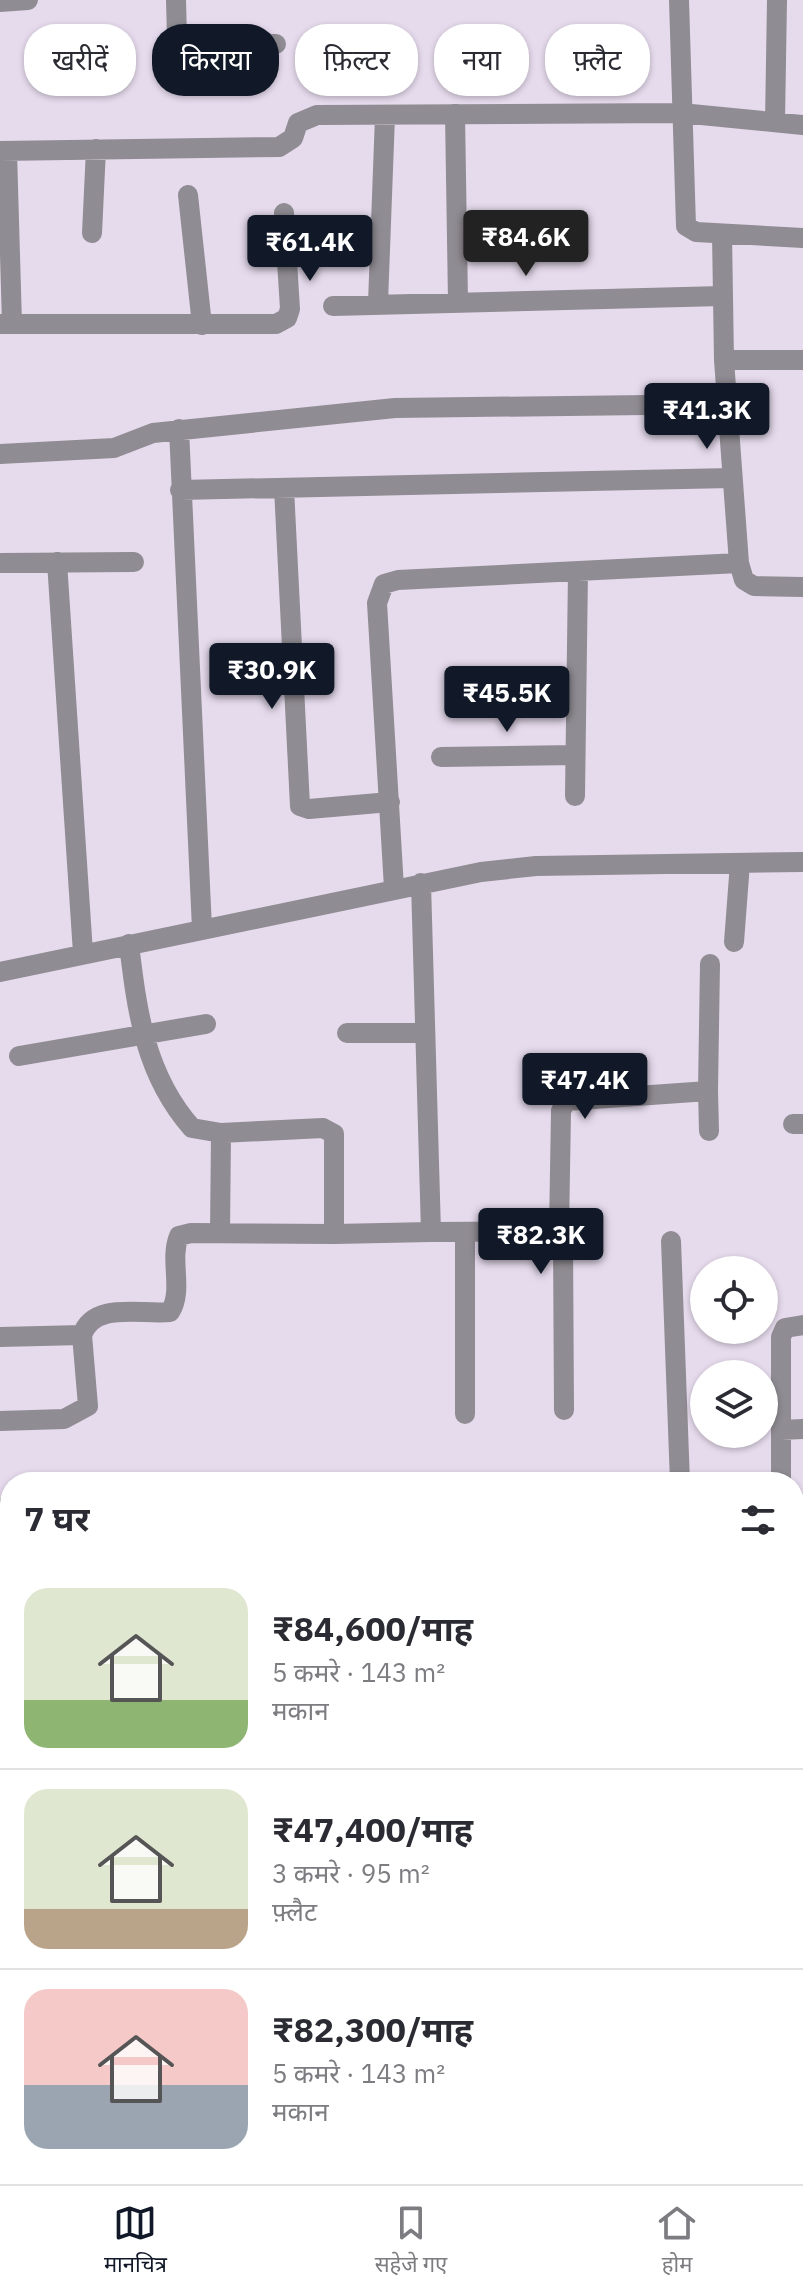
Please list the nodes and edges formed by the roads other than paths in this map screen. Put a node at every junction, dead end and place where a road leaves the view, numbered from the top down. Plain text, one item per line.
1 (28, 0) edge
2 (176, 0) edge
3 (679, 0) edge
4 (777, 0) edge
5 (0, 2) edge
6 (177, 24) edge
7 (681, 113) junction
8 (455, 114) junction
9 (385, 116) junction
10 (775, 122) junction
11 (803, 125) edge
12 (96, 149) junction
13 (4, 151) edge
14 (188, 195) dead end
15 (284, 213) dead end
16 (92, 233) dead end
17 (722, 234) junction
18 (803, 238) edge
19 (722, 296) junction
20 (458, 301) junction
21 (378, 303) junction
22 (333, 306) dead end
23 (6, 324) edge
24 (202, 325) junction
25 (724, 360) junction
26 (803, 360) edge
27 (727, 404) junction
28 (179, 429) junction
29 (0, 454) edge
30 (731, 478) junction
31 (284, 488) junction
32 (180, 490) junction
33 (57, 562) junction
34 (134, 562) dead end
35 (0, 563) edge
36 (739, 563) junction
37 (578, 571) junction
38 (803, 587) edge
39 (575, 755) junction
40 (441, 757) dead end
41 (575, 796) dead end
42 (390, 802) junction
43 (803, 862) edge
44 (740, 863) junction
45 (421, 883) junction
46 (394, 888) junction
47 (202, 929) junction
48 (734, 942) dead end
49 (129, 944) junction
50 (83, 953) junction
51 (710, 964) dead end
52 (0, 972) edge
53 (206, 1024) dead end
54 (347, 1033) dead end
55 (425, 1033) junction
56 (141, 1035) junction
57 (19, 1056) dead end
58 (708, 1091) junction
59 (709, 1131) dead end
60 (221, 1133) junction
61 (559, 1231) junction
62 (431, 1232) junction
63 (465, 1232) junction
64 (220, 1233) junction
65 (334, 1234) junction
66 (671, 1241) dead end
67 (803, 1325) edge
68 (82, 1335) junction
69 (0, 1337) edge
70 (564, 1410) dead end
71 (465, 1414) dead end
72 (0, 1421) edge
73 (803, 1429) edge
74 (781, 1430) junction
75 (680, 1472) edge
76 (781, 1472) edge

1 - 5 street
2 - 6 street
3 - 7 street
4 - 10 street
7 - 8 street
7 - 10 street
7 - 17 street
8 - 9 street
8 - 20 street
9 - 12 street
9 - 21 street
10 - 11 street
12 - 13 street
12 - 16 street
13 - 23 street
14 - 24 street
15 - 24 street
17 - 18 street
17 - 19 street
19 - 20 street
19 - 25 street
20 - 21 street
21 - 22 street
23 - 24 street
25 - 26 street
25 - 27 street
27 - 28 street
27 - 30 street
28 - 29 street
28 - 32 street
30 - 31 street
30 - 36 street
31 - 32 street
31 - 42 street
32 - 47 street
33 - 34 street
33 - 35 street
33 - 50 street
36 - 37 street
36 - 38 street
37 - 39 street
37 - 42 street
39 - 40 street
39 - 41 street
42 - 46 street
43 - 44 street
44 - 45 street
44 - 48 street
45 - 46 street
45 - 55 street
46 - 47 street
47 - 49 street
49 - 50 street
49 - 56 street
50 - 52 street
51 - 58 street
53 - 56 street
54 - 55 street
55 - 62 street
56 - 57 street
56 - 60 street
58 - 59 street
58 - 61 street
60 - 64 street
60 - 65 street
61 - 63 street
61 - 70 street
62 - 63 street
62 - 65 street
63 - 71 street
64 - 65 street
64 - 68 street
66 - 75 street
67 - 74 street
68 - 69 street
68 - 72 street
73 - 74 street
74 - 76 street

